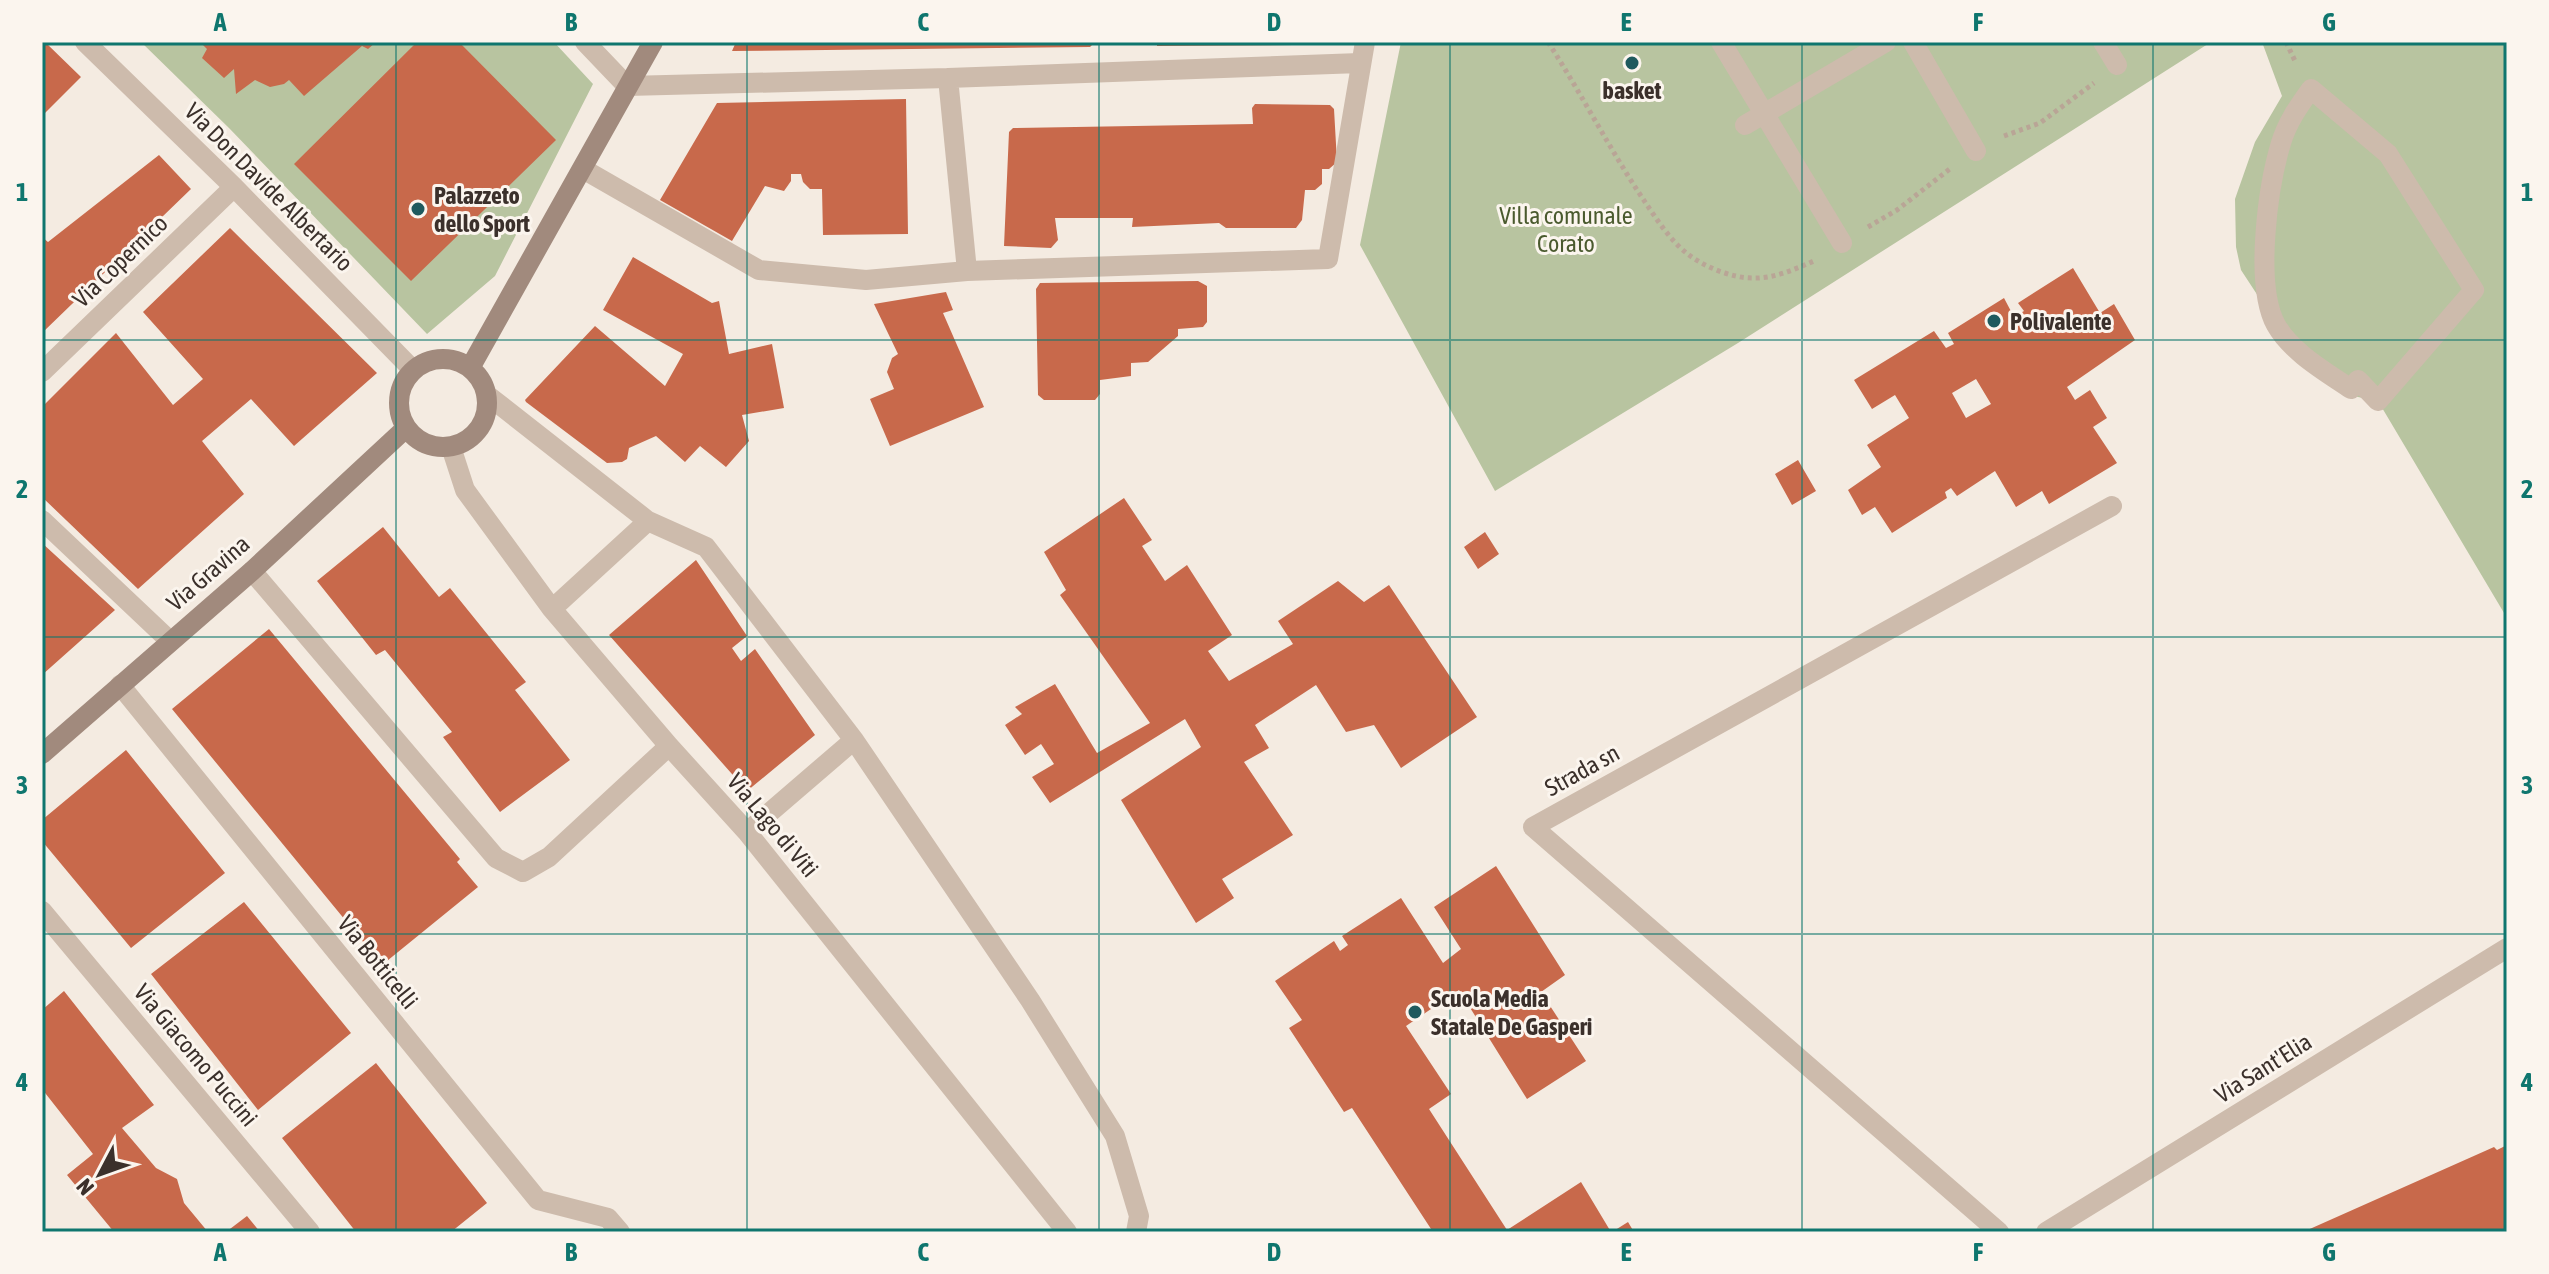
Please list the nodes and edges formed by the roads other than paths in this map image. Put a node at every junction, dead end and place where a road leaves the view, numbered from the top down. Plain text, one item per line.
1 (85, 42) edge
2 (585, 42) edge
3 (653, 42) edge
4 (1365, 42) edge
5 (1721, 42) edge
6 (1886, 42) edge
7 (1913, 42) edge
8 (2103, 42) edge
9 (1360, 63) junction
10 (2117, 65) dead end
11 (948, 78) junction
12 (627, 86) junction
13 (1765, 114) junction
14 (1745, 125) dead end
15 (1976, 151) dead end
16 (583, 169) junction
17 (234, 187) junction
18 (1842, 243) dead end
19 (967, 271) junction
20 (2474, 290) joint
21 (470, 368) junction
22 (413, 370) junction
23 (42, 372) edge
24 (486, 394) junction
25 (406, 428) junction
26 (451, 447) junction
27 (2112, 506) dead end
28 (42, 520) edge
29 (648, 521) junction
30 (252, 571) junction
31 (552, 609) junction
32 (170, 641) junction
33 (120, 685) junction
34 (854, 740) junction
35 (669, 746) junction
36 (42, 754) edge
37 (747, 832) junction
38 (42, 911) edge
39 (2507, 948) edge
40 (310, 1232) edge
41 (620, 1232) edge
42 (1067, 1232) edge
43 (1136, 1232) edge
44 (1999, 1232) edge
45 (2046, 1232) edge

1 - 17 street, Via Don Davide Albertario
2 - 12 street
3 - 12 main road
4 - 9 street
5 - 13 street
6 - 13 street
7 - 15 street
8 - 10 street
9 - 11 street
9 - 19 street
11 - 12 street
11 - 19 street
12 - 16 main road
13 - 14 street
13 - 18 street
16 - 19 street
16 - 21 main road
17 - 22 street, Via Don Davide Albertario
17 - 23 street, Via Copernico
20 - 20 street
21 - 22 main road
21 - 24 main road
22 - 25 main road
24 - 26 main road
24 - 29 street
25 - 26 main road
25 - 30 main road, Via Gravina
26 - 31 street, Via Lago di Viti
27 - 44 street, Strada sn
28 - 32 street
29 - 31 street
29 - 34 street
30 - 32 main road, Via Gravina
30 - 35 street
31 - 35 street, Via Lago di Viti
32 - 33 main road, Via Gravina
33 - 36 main road, Via Gravina
33 - 41 street, Via Botticelli
34 - 37 street
34 - 43 street
35 - 37 street, Via Lago di Viti
37 - 42 street, Via Lago di Viti
38 - 40 street, Via Giacomo Puccini
39 - 45 street, Via Sant'Elia

